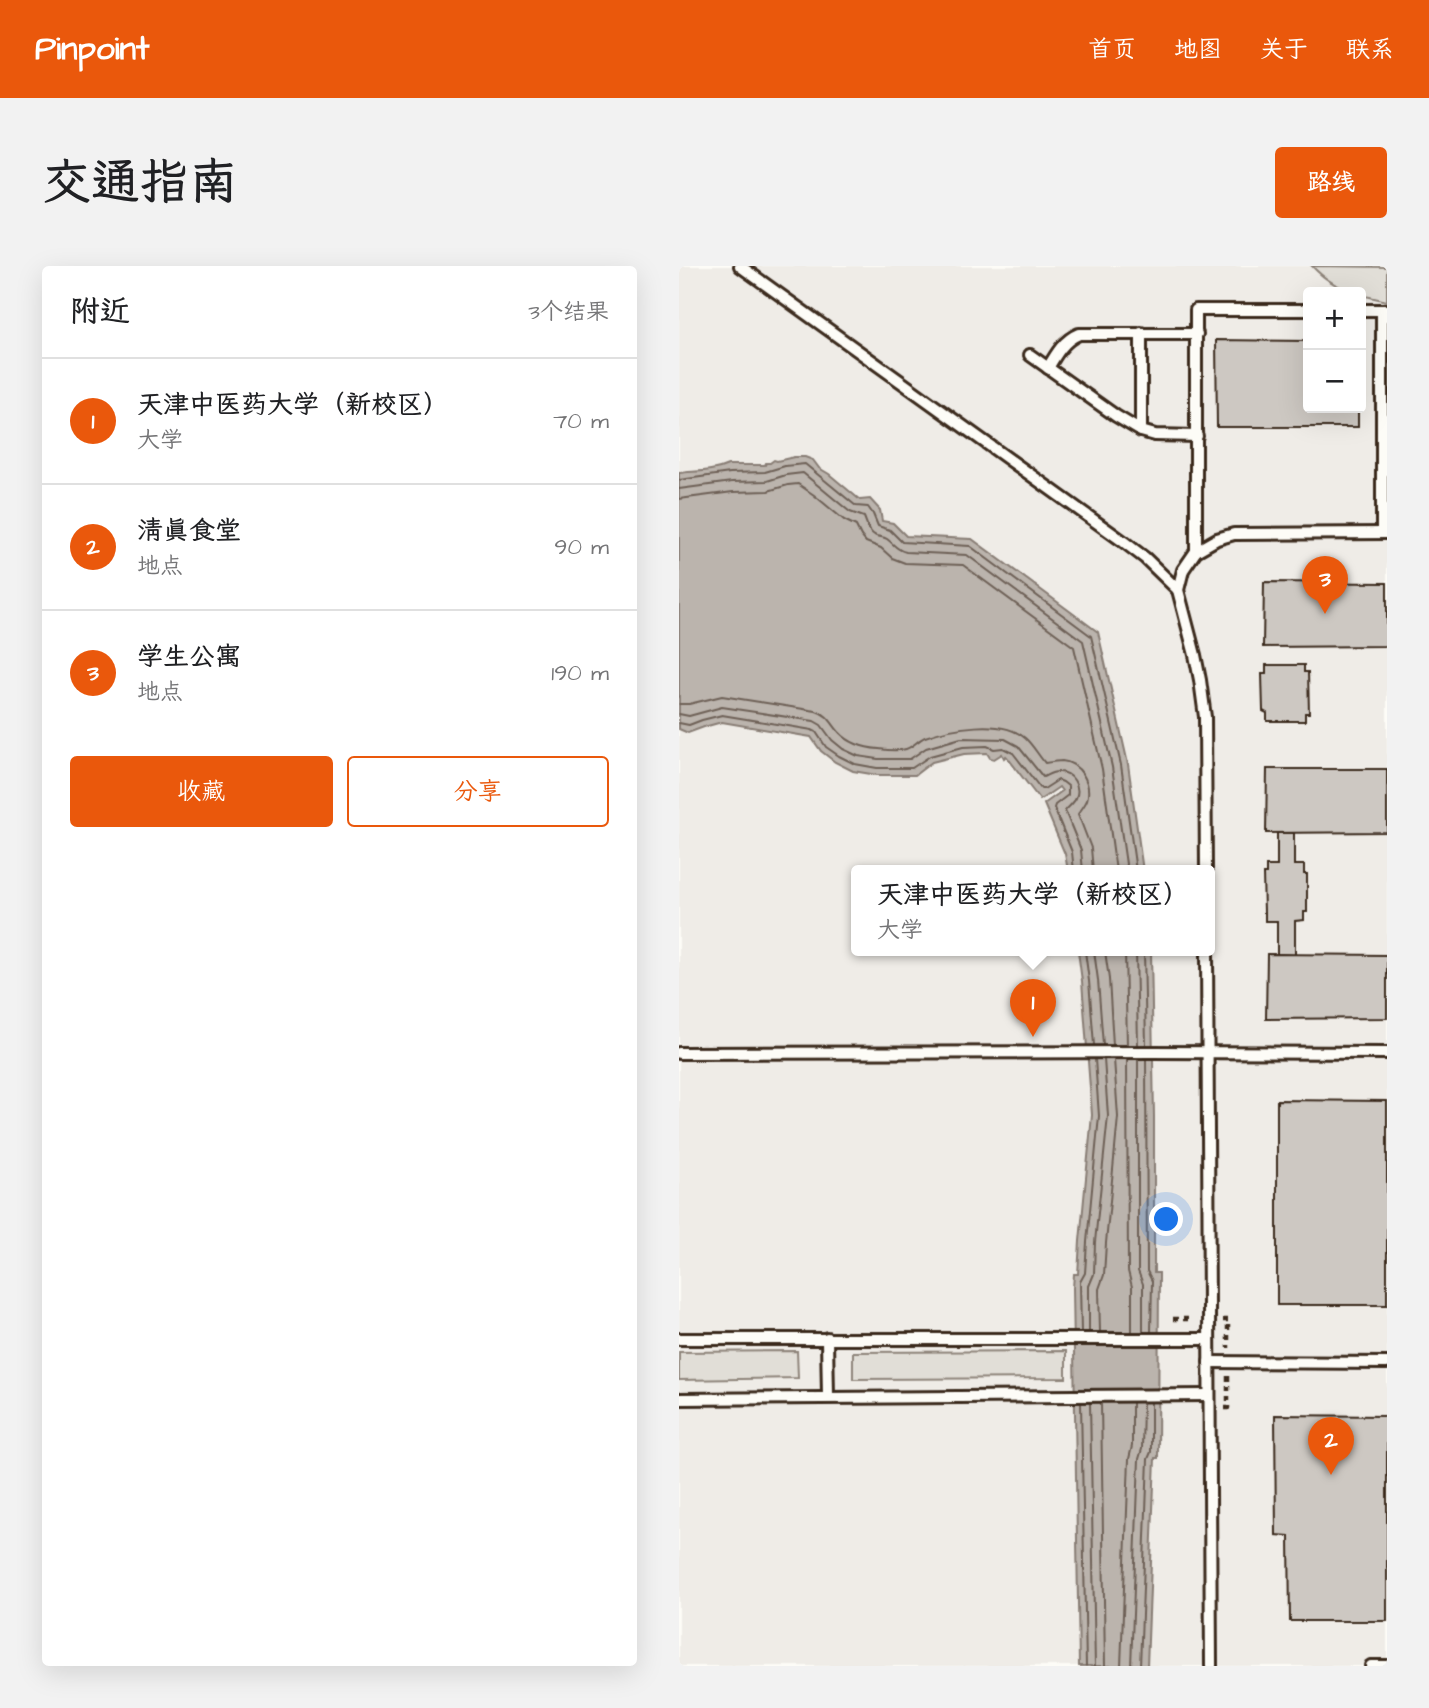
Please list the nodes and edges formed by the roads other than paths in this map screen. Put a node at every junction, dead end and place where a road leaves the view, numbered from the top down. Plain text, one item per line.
1 (740, 266) edge
2 (1303, 310) edge
3 (1366, 310) edge
4 (1385, 310) edge
5 (1141, 333) junction
6 (1197, 334) junction
7 (1030, 355) dead end
8 (1048, 368) junction
9 (1141, 431) junction
10 (1197, 436) junction
11 (1384, 533) edge
12 (1196, 551) junction
13 (1178, 590) junction
14 (1206, 865) edge
15 (1207, 956) edge
16 (1208, 1052) junction
17 (679, 1053) edge
18 (1387, 1053) edge
19 (827, 1338) junction
20 (679, 1339) edge
21 (1209, 1339) junction
22 (1209, 1362) junction
23 (1387, 1363) edge
24 (1209, 1395) junction
25 (828, 1397) junction
26 (679, 1399) edge
27 (1211, 1666) edge
28 (1371, 1666) edge
29 (1387, 1666) edge

1 - 13 lane
2 - 6 lane
3 - 4 lane
4 - 11 lane
5 - 6 lane
5 - 8 lane
5 - 9 lane
6 - 10 lane
7 - 8 lane
8 - 9 lane
9 - 10 lane
10 - 12 lane
11 - 12 lane
12 - 13 lane
13 - 14 lane
15 - 16 lane
16 - 17 lane
16 - 18 lane
16 - 21 lane
19 - 20 lane
19 - 21 lane
19 - 25 lane
21 - 22 lane
22 - 23 lane
22 - 24 lane
24 - 25 lane
24 - 27 lane
25 - 26 lane
28 - 29 lane

